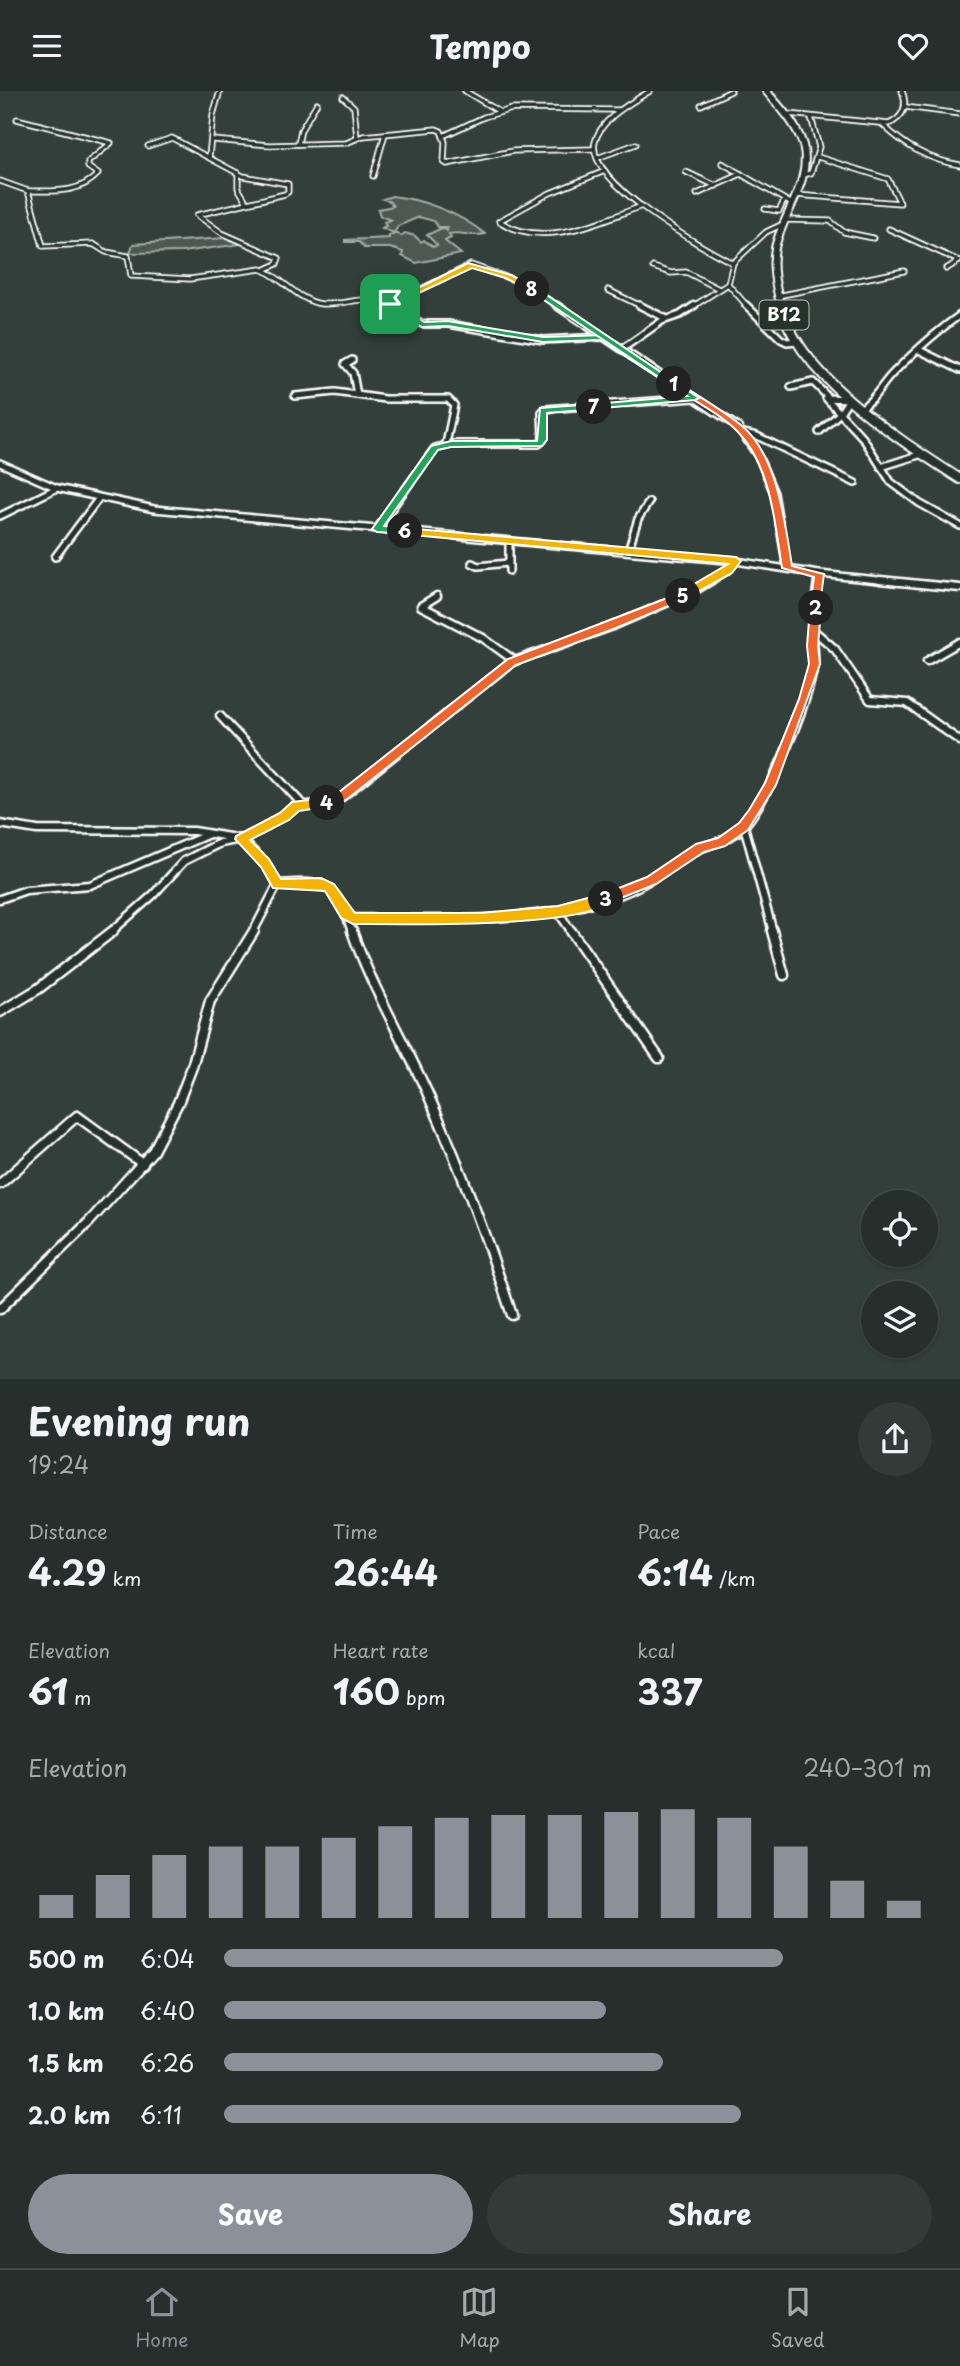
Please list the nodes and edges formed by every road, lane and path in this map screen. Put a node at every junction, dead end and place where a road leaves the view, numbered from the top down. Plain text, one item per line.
1 (219, 91) edge
2 (465, 91) edge
3 (650, 91) edge
4 (731, 91) edge
5 (766, 91) edge
6 (902, 91) edge
7 (343, 97) dead end
8 (317, 103) dead end
9 (701, 104) dead end
10 (905, 107) junction
11 (619, 110) junction
12 (500, 111) junction
13 (788, 114) junction
14 (960, 114) edge
15 (811, 117) junction
16 (17, 120) dead end
17 (883, 125) junction
18 (385, 134) junction
19 (443, 136) junction
20 (357, 138) junction
21 (213, 140) junction
22 (298, 144) junction
23 (636, 144) dead end
24 (148, 146) dead end
25 (593, 149) junction
26 (209, 157) junction
27 (818, 157) junction
28 (597, 158) junction
29 (722, 163) dead end
30 (960, 165) edge
31 (605, 171) junction
32 (239, 173) junction
33 (741, 174) junction
34 (803, 175) junction
35 (373, 176) dead end
36 (682, 178) dead end
37 (0, 181) edge
38 (716, 186) junction
39 (28, 191) junction
40 (697, 194) dead end
41 (796, 195) junction
42 (246, 201) junction
43 (788, 203) junction
44 (642, 206) junction
45 (765, 209) dead end
46 (784, 222) junction
47 (889, 229) dead end
48 (873, 238) dead end
49 (960, 256) edge
50 (954, 258) junction
51 (733, 263) junction
52 (653, 267) dead end
53 (265, 269) junction
54 (946, 269) dead end
55 (904, 271) dead end
56 (728, 284) junction
57 (719, 289) junction
58 (608, 291) dead end
59 (777, 296) junction
60 (390, 304) junction
61 (960, 315) edge
62 (667, 319) junction
63 (602, 337) junction
64 (798, 341) junction
65 (622, 349) junction
66 (919, 350) junction
67 (352, 360) dead end
68 (960, 370) edge
69 (791, 387) dead end
70 (357, 395) junction
71 (295, 396) dead end
72 (828, 397) junction
73 (695, 398) junction
74 (849, 399) junction
75 (860, 409) junction
76 (840, 413) junction
77 (819, 432) dead end
78 (743, 433) junction
79 (446, 444) junction
80 (922, 454) junction
81 (0, 463) edge
82 (881, 467) junction
83 (960, 479) edge
84 (855, 483) dead end
85 (57, 488) junction
86 (99, 498) junction
87 (649, 502) dead end
88 (0, 516) edge
89 (960, 526) edge
90 (377, 529) junction
91 (509, 541) junction
92 (628, 551) junction
93 (55, 557) dead end
94 (736, 561) junction
95 (472, 563) dead end
96 (508, 563) junction
97 (787, 568) junction
98 (509, 571) dead end
99 (819, 574) junction
100 (960, 589) edge
101 (437, 596) dead end
102 (813, 630) junction
103 (960, 642) edge
104 (514, 661) junction
105 (927, 661) dead end
106 (219, 716) dead end
107 (960, 741) edge
108 (302, 804) junction
109 (0, 824) edge
110 (744, 826) junction
111 (210, 834) junction
112 (241, 839) junction
113 (278, 884) junction
114 (0, 899) edge
115 (558, 912) junction
116 (346, 914) junction
117 (784, 975) dead end
118 (0, 1012) edge
119 (659, 1058) dead end
120 (143, 1164) junction
121 (0, 1184) edge
122 (0, 1309) edge
123 (512, 1315) dead end

1 - 21 street
2 - 12 street
3 - 11 street
4 - 9 street
5 - 13 highway, B12
6 - 10 street
7 - 20 street
8 - 22 street
10 - 14 street
10 - 17 street
11 - 12 street
11 - 25 street
12 - 19 street
13 - 15 street
13 - 34 highway, B12
15 - 17 street
15 - 27 street
16 - 39 street
17 - 30 street
18 - 19 street
18 - 20 street
18 - 35 street
19 - 25 street
20 - 22 street
21 - 22 street
21 - 26 street
23 - 28 street
24 - 26 street
25 - 28 street
26 - 32 street
27 - 34 street
27 - 41 street
28 - 31 street
29 - 33 street
31 - 44 street
31 - 44 street
32 - 42 street
32 - 42 street
33 - 38 street
33 - 43 street
34 - 41 highway, B12
36 - 38 street
37 - 39 street
38 - 40 street
39 - 53 street
41 - 43 highway, B12
42 - 53 street
43 - 45 street
43 - 46 highway, B12
44 - 51 street
46 - 48 street
46 - 51 street
46 - 59 highway, B12
47 - 50 street
49 - 50 street
50 - 54 street
51 - 56 street
52 - 57 street
53 - 60 street
55 - 59 street
56 - 57 street
56 - 64 street
57 - 62 street
58 - 62 street
59 - 64 highway, B12
60 - 63 street
60 - 63 street
61 - 66 street
62 - 65 street
63 - 65 street
64 - 74 highway, B12
65 - 73 street
66 - 68 street
66 - 75 street
67 - 70 street
69 - 72 street
70 - 71 street
70 - 79 street
72 - 74 street
72 - 76 street
73 - 78 street
73 - 79 street
74 - 75 highway, B12
74 - 76 street
75 - 80 highway, B12
76 - 77 street
76 - 82 street
78 - 84 street
78 - 97 street
79 - 90 street
80 - 82 street
80 - 83 highway, B12
81 - 85 street
82 - 89 street
85 - 86 street
85 - 88 street
86 - 90 street
86 - 93 street
87 - 92 street
90 - 91 street
91 - 92 street
91 - 96 street
92 - 94 street
94 - 97 street
94 - 104 street
95 - 96 street
96 - 98 street
97 - 99 street
99 - 100 street
99 - 102 street
101 - 104 street
102 - 107 street
102 - 110 street
103 - 105 street
104 - 108 street
106 - 108 street
108 - 112 street
109 - 111 street
110 - 115 street
110 - 117 street
111 - 112 street
111 - 114 street
112 - 113 street
112 - 118 street
113 - 116 street
113 - 120 street
115 - 116 street
115 - 119 street
116 - 123 street
120 - 121 street
120 - 122 street

